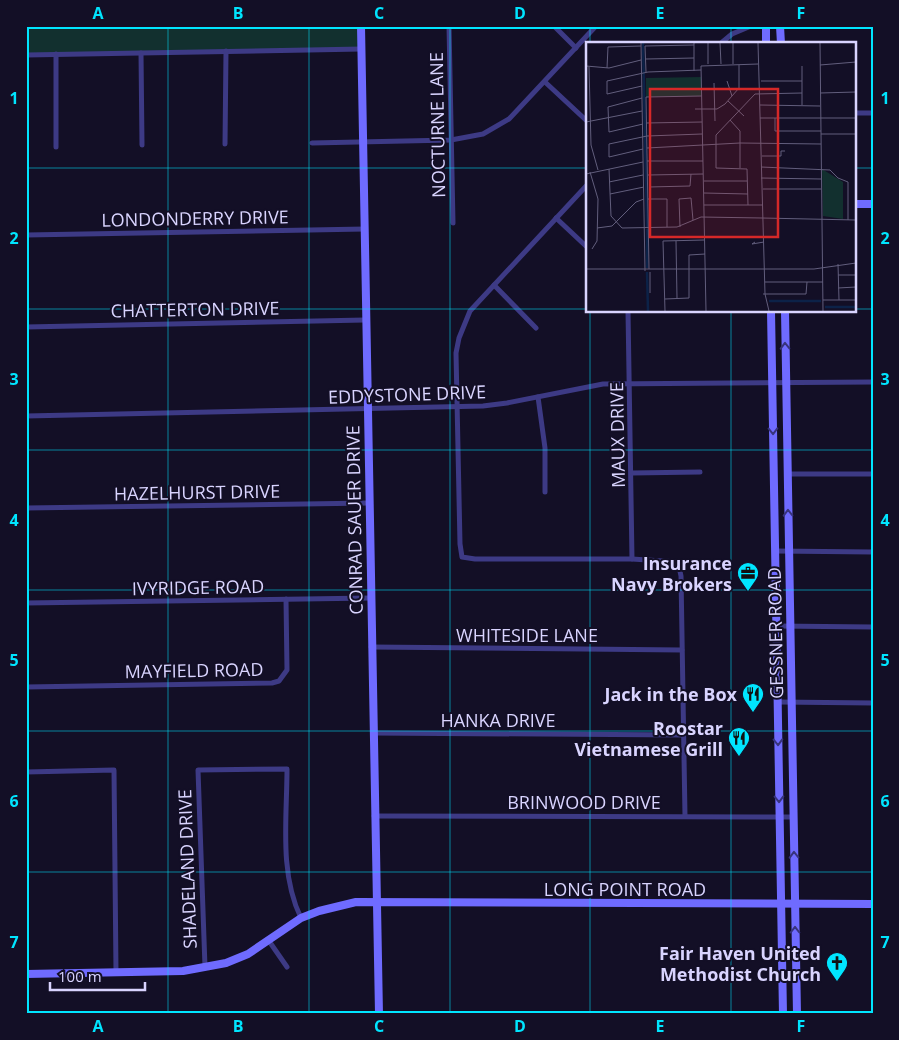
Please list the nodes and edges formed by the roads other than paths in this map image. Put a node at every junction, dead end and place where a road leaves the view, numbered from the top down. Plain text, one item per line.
1 (361, 26) edge
2 (449, 26) edge
3 (554, 26) edge
4 (596, 26) edge
5 (751, 26) edge
6 (766, 26) edge
7 (780, 26) edge
8 (722, 42) edge
9 (766, 42) edge
10 (781, 42) edge
11 (576, 48) junction
12 (362, 49) junction
13 (226, 51) junction
14 (141, 53) junction
15 (56, 54) junction
16 (26, 55) edge
17 (545, 82) junction
18 (856, 113) edge
19 (873, 113) edge
20 (586, 120) edge
21 (451, 140) junction
22 (363, 141) junction
23 (312, 143) dead end
24 (226, 144) dead end
25 (142, 145) dead end
26 (56, 147) dead end
27 (586, 186) edge
28 (856, 204) edge
29 (873, 204) edge
30 (556, 218) junction
31 (453, 223) dead end
32 (365, 229) junction
33 (26, 236) edge
34 (586, 246) edge
35 (494, 285) junction
36 (628, 312) edge
37 (771, 312) edge
38 (785, 312) edge
39 (365, 320) junction
40 (26, 327) edge
41 (536, 328) dead end
42 (772, 382) junction
43 (786, 382) junction
44 (873, 382) edge
45 (631, 383) junction
46 (538, 397) junction
47 (458, 407) junction
48 (367, 409) junction
49 (26, 416) edge
50 (700, 472) dead end
51 (632, 473) junction
52 (787, 474) junction
53 (873, 474) edge
54 (545, 492) dead end
55 (369, 503) junction
56 (26, 508) edge
57 (789, 551) junction
58 (775, 552) junction
59 (873, 552) edge
60 (632, 559) junction
61 (370, 598) junction
62 (286, 599) junction
63 (26, 603) edge
64 (776, 626) junction
65 (789, 626) junction
66 (873, 627) edge
67 (372, 648) junction
68 (682, 650) junction
69 (26, 687) edge
70 (778, 702) junction
71 (792, 703) junction
72 (873, 703) edge
73 (373, 734) junction
74 (683, 735) junction
75 (26, 772) edge
76 (374, 816) junction
77 (685, 816) junction
78 (780, 817) junction
79 (793, 817) junction
80 (376, 902) junction
81 (782, 904) junction
82 (795, 904) junction
83 (873, 904) edge
84 (301, 918) junction
85 (270, 941) junction
86 (205, 967) junction
87 (287, 967) dead end
88 (116, 972) junction
89 (26, 974) edge
90 (379, 1014) edge
91 (784, 1014) edge
92 (797, 1014) edge

1 - 12 street, CONRAD SAUER DRIVE
2 - 21 street, NOCTURNE LANE
3 - 11 street
4 - 11 street
5 - 8 street
6 - 9 street
7 - 10 street
11 - 17 street
12 - 13 street
12 - 22 street, CONRAD SAUER DRIVE
13 - 14 street
13 - 24 street
14 - 15 street
14 - 25 street
15 - 16 street
15 - 26 street
17 - 20 street
17 - 21 street
18 - 19 street
21 - 22 street
21 - 31 street, NOCTURNE LANE
22 - 23 street
22 - 32 street, CONRAD SAUER DRIVE
27 - 30 street
28 - 29 street
30 - 34 street
30 - 35 street
32 - 33 street, LONDONDERRY DRIVE
32 - 39 street, CONRAD SAUER DRIVE
35 - 41 street
35 - 47 street
36 - 45 street, MAUX DRIVE
37 - 42 street, GESSNER ROAD
43 -> 38 street, GESSNER ROAD
39 - 40 street, CHATTERTON DRIVE
39 - 48 street, CONRAD SAUER DRIVE
42 - 43 street, EDDYSTONE DRIVE
42 - 45 street, EDDYSTONE DRIVE
42 -> 58 street, GESSNER ROAD
43 - 44 street, EDDYSTONE DRIVE
43 - 52 street, GESSNER ROAD
45 - 46 street, EDDYSTONE DRIVE
45 - 51 street, MAUX DRIVE
46 - 47 street, EDDYSTONE DRIVE
46 - 54 street
47 - 48 street, EDDYSTONE DRIVE
47 - 60 street
48 - 49 street, EDDYSTONE DRIVE
48 - 55 street, CONRAD SAUER DRIVE
50 - 51 street
51 - 60 street, MAUX DRIVE
52 - 53 street
57 -> 52 street, GESSNER ROAD
55 - 56 street, HAZELHURST DRIVE
55 - 61 street, CONRAD SAUER DRIVE
57 - 58 street
57 - 59 street
57 - 65 street, GESSNER ROAD
58 - 64 street, GESSNER ROAD
60 - 68 street
61 - 62 street, IVYRIDGE ROAD
61 - 67 street, CONRAD SAUER DRIVE
62 - 63 street, IVYRIDGE ROAD
62 - 69 street, MAYFIELD ROAD
64 - 65 street
64 - 70 street, GESSNER ROAD
65 - 66 street
65 - 71 street, GESSNER ROAD
67 - 68 street, WHITESIDE LANE
67 - 73 street, CONRAD SAUER DRIVE
68 - 74 street
70 - 71 street
70 -> 78 street, GESSNER ROAD
71 - 72 street
71 - 79 street, GESSNER ROAD
73 - 74 street, HANKA DRIVE
73 - 76 street, CONRAD SAUER DRIVE
74 - 77 street
75 - 88 street
76 - 77 street, BRINWOOD DRIVE
76 - 80 street, CONRAD SAUER DRIVE
77 - 78 street, BRINWOOD DRIVE
78 - 79 street, BRINWOOD DRIVE
78 - 81 street, GESSNER ROAD
82 -> 79 street, GESSNER ROAD
80 - 81 street, LONG POINT ROAD
80 - 84 street, LONG POINT ROAD
80 - 90 street, CONRAD SAUER DRIVE
81 - 82 street, LONG POINT ROAD
81 - 91 street, GESSNER ROAD
82 - 83 street, LONG POINT ROAD
92 -> 82 street, GESSNER ROAD
84 - 85 street, LONG POINT ROAD
84 - 86 street, SHADELAND DRIVE
85 - 86 street, LONG POINT ROAD
85 - 87 street
86 - 88 street, LONG POINT ROAD
88 - 89 street, LONG POINT ROAD

